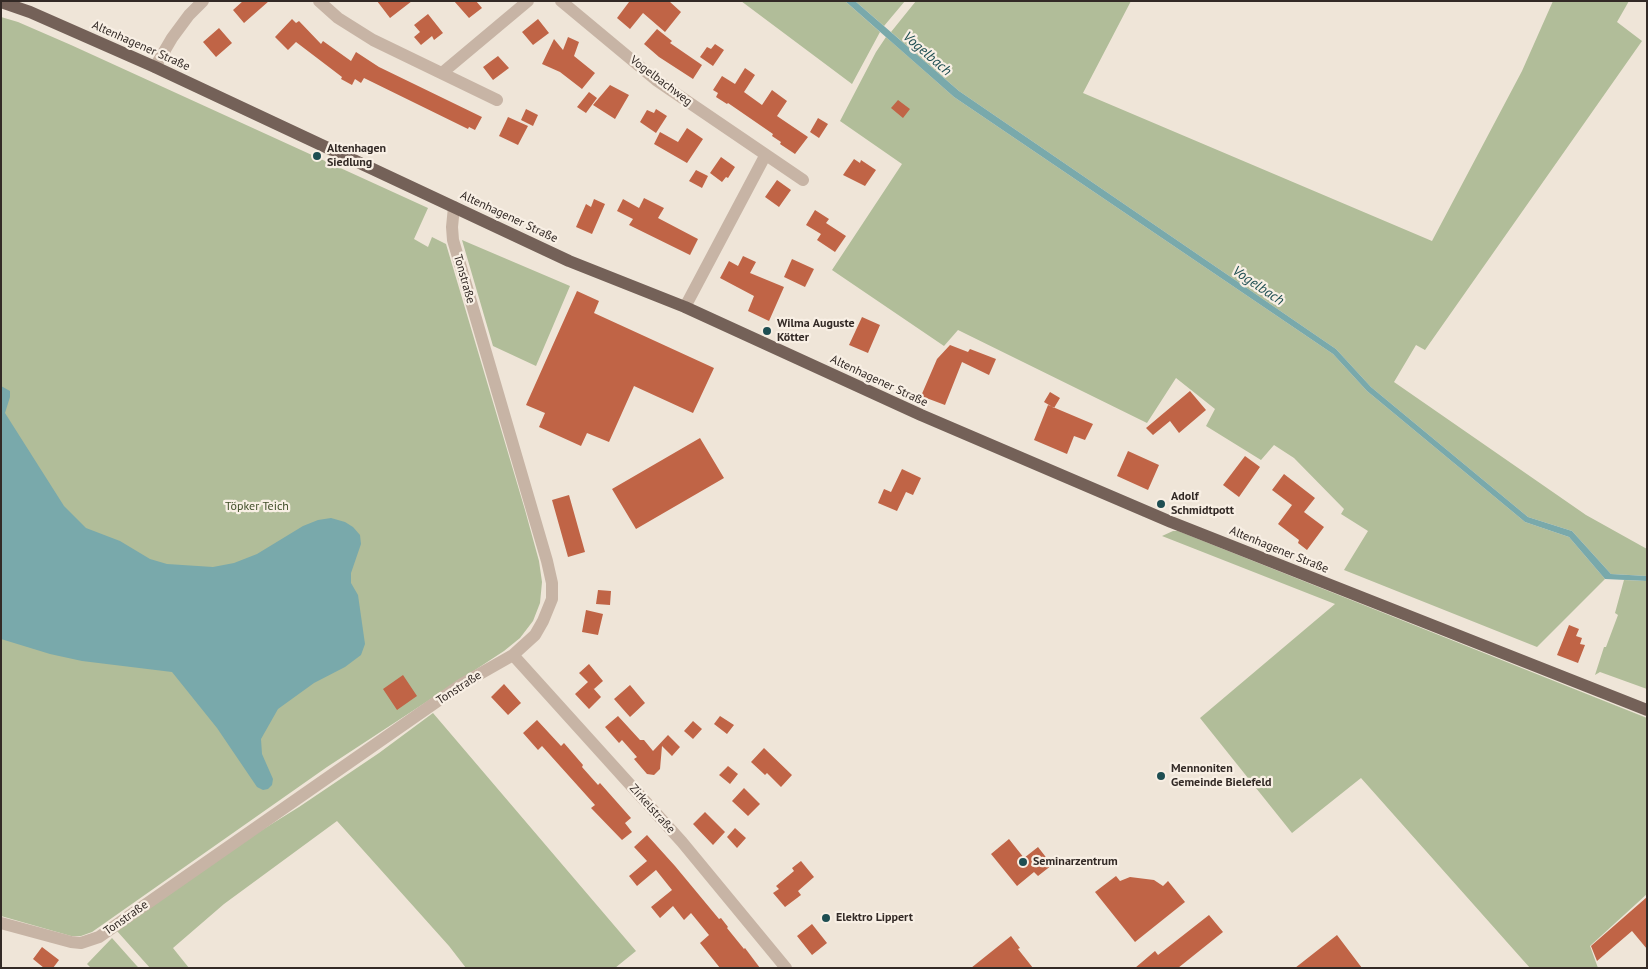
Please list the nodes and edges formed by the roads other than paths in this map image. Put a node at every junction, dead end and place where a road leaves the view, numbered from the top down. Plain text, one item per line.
1 (203, 1) edge
2 (319, 1) edge
3 (528, 1) edge
4 (561, 1) edge
5 (1, 2) edge
6 (155, 67) junction
7 (442, 73) junction
8 (497, 100) dead end
9 (766, 156) junction
10 (803, 180) dead end
11 (454, 207) junction
12 (685, 307) junction
13 (512, 654) junction
14 (1647, 710) edge
15 (1, 924) edge
16 (786, 968) edge

1 - 6 street
2 - 7 street
3 - 7 street
4 - 9 street, Vogelbachweg
5 - 6 main road, Altenhagener Straße
6 - 11 main road, Altenhagener Straße
7 - 8 street
9 - 10 street, Vogelbachweg
9 - 12 street
11 - 12 main road, Altenhagener Straße
11 - 13 street, Tonstraße
12 - 14 main road, Altenhagener Straße
13 - 15 street, Tonstraße
13 - 16 street, Zirkelstraße

